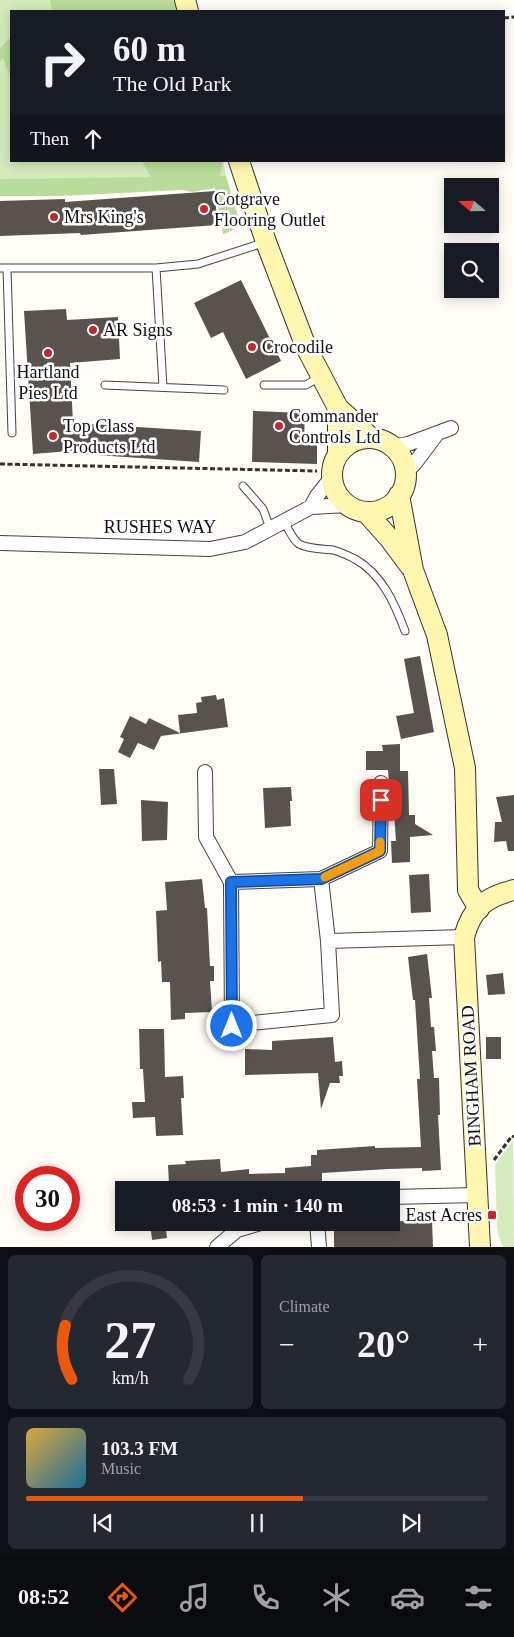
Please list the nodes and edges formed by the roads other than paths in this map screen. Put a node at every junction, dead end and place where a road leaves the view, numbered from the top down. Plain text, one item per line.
1 (239, 162) edge
2 (266, 242) junction
3 (4, 268) edge
4 (156, 268) junction
5 (321, 376) junction
6 (105, 385) dead end
7 (264, 385) dead end
8 (163, 387) junction
9 (224, 390) dead end
10 (338, 408) junction
11 (451, 428) dead end
12 (12, 433) dead end
13 (436, 435) junction
14 (371, 438) junction
15 (392, 447) junction
16 (338, 454) junction
17 (405, 473) junction
18 (326, 474) junction
19 (242, 486) dead end
20 (399, 495) junction
21 (311, 507) junction
22 (357, 508) junction
23 (284, 521) junction
24 (270, 528) junction
25 (0, 542) edge
26 (413, 570) junction
27 (405, 631) dead end
28 (205, 772) dead end
29 (381, 783) dead end
30 (321, 879) junction
31 (231, 882) junction
32 (514, 890) edge
33 (478, 909) junction
34 (464, 937) junction
35 (328, 941) junction
36 (477, 1195) junction
37 (400, 1197) edge
38 (236, 1231) edge
39 (318, 1231) edge
40 (217, 1247) edge
41 (319, 1247) edge
42 (480, 1247) edge

1 - 2 street
2 - 4 lane
2 - 5 street
3 - 4 lane
3 - 12 lane
4 - 8 lane
5 - 7 lane
5 - 10 street
6 - 8 lane
8 - 9 lane
10 - 14 street
10 - 16 street
11 - 13 street
13 - 15 street
13 - 17 street
14 - 15 street
14 - 16 street
15 - 17 street
16 - 18 street
17 - 20 street
18 - 21 street
18 - 22 street
19 - 24 lane
20 - 22 street
20 - 26 street
21 - 22 street
21 - 23 street, RUSHES WAY
22 - 26 street
23 - 24 street, RUSHES WAY
23 - 27 lane
24 - 25 street, RUSHES WAY
26 - 33 street
28 - 31 street
29 - 30 street
30 - 31 street
30 - 35 street
31 - 35 street
32 - 33 street
33 - 34 street, BINGHAM ROAD
34 - 35 street
34 - 36 street, BINGHAM ROAD
36 - 37 street
36 - 42 street, BINGHAM ROAD
38 - 40 street
39 - 41 street

